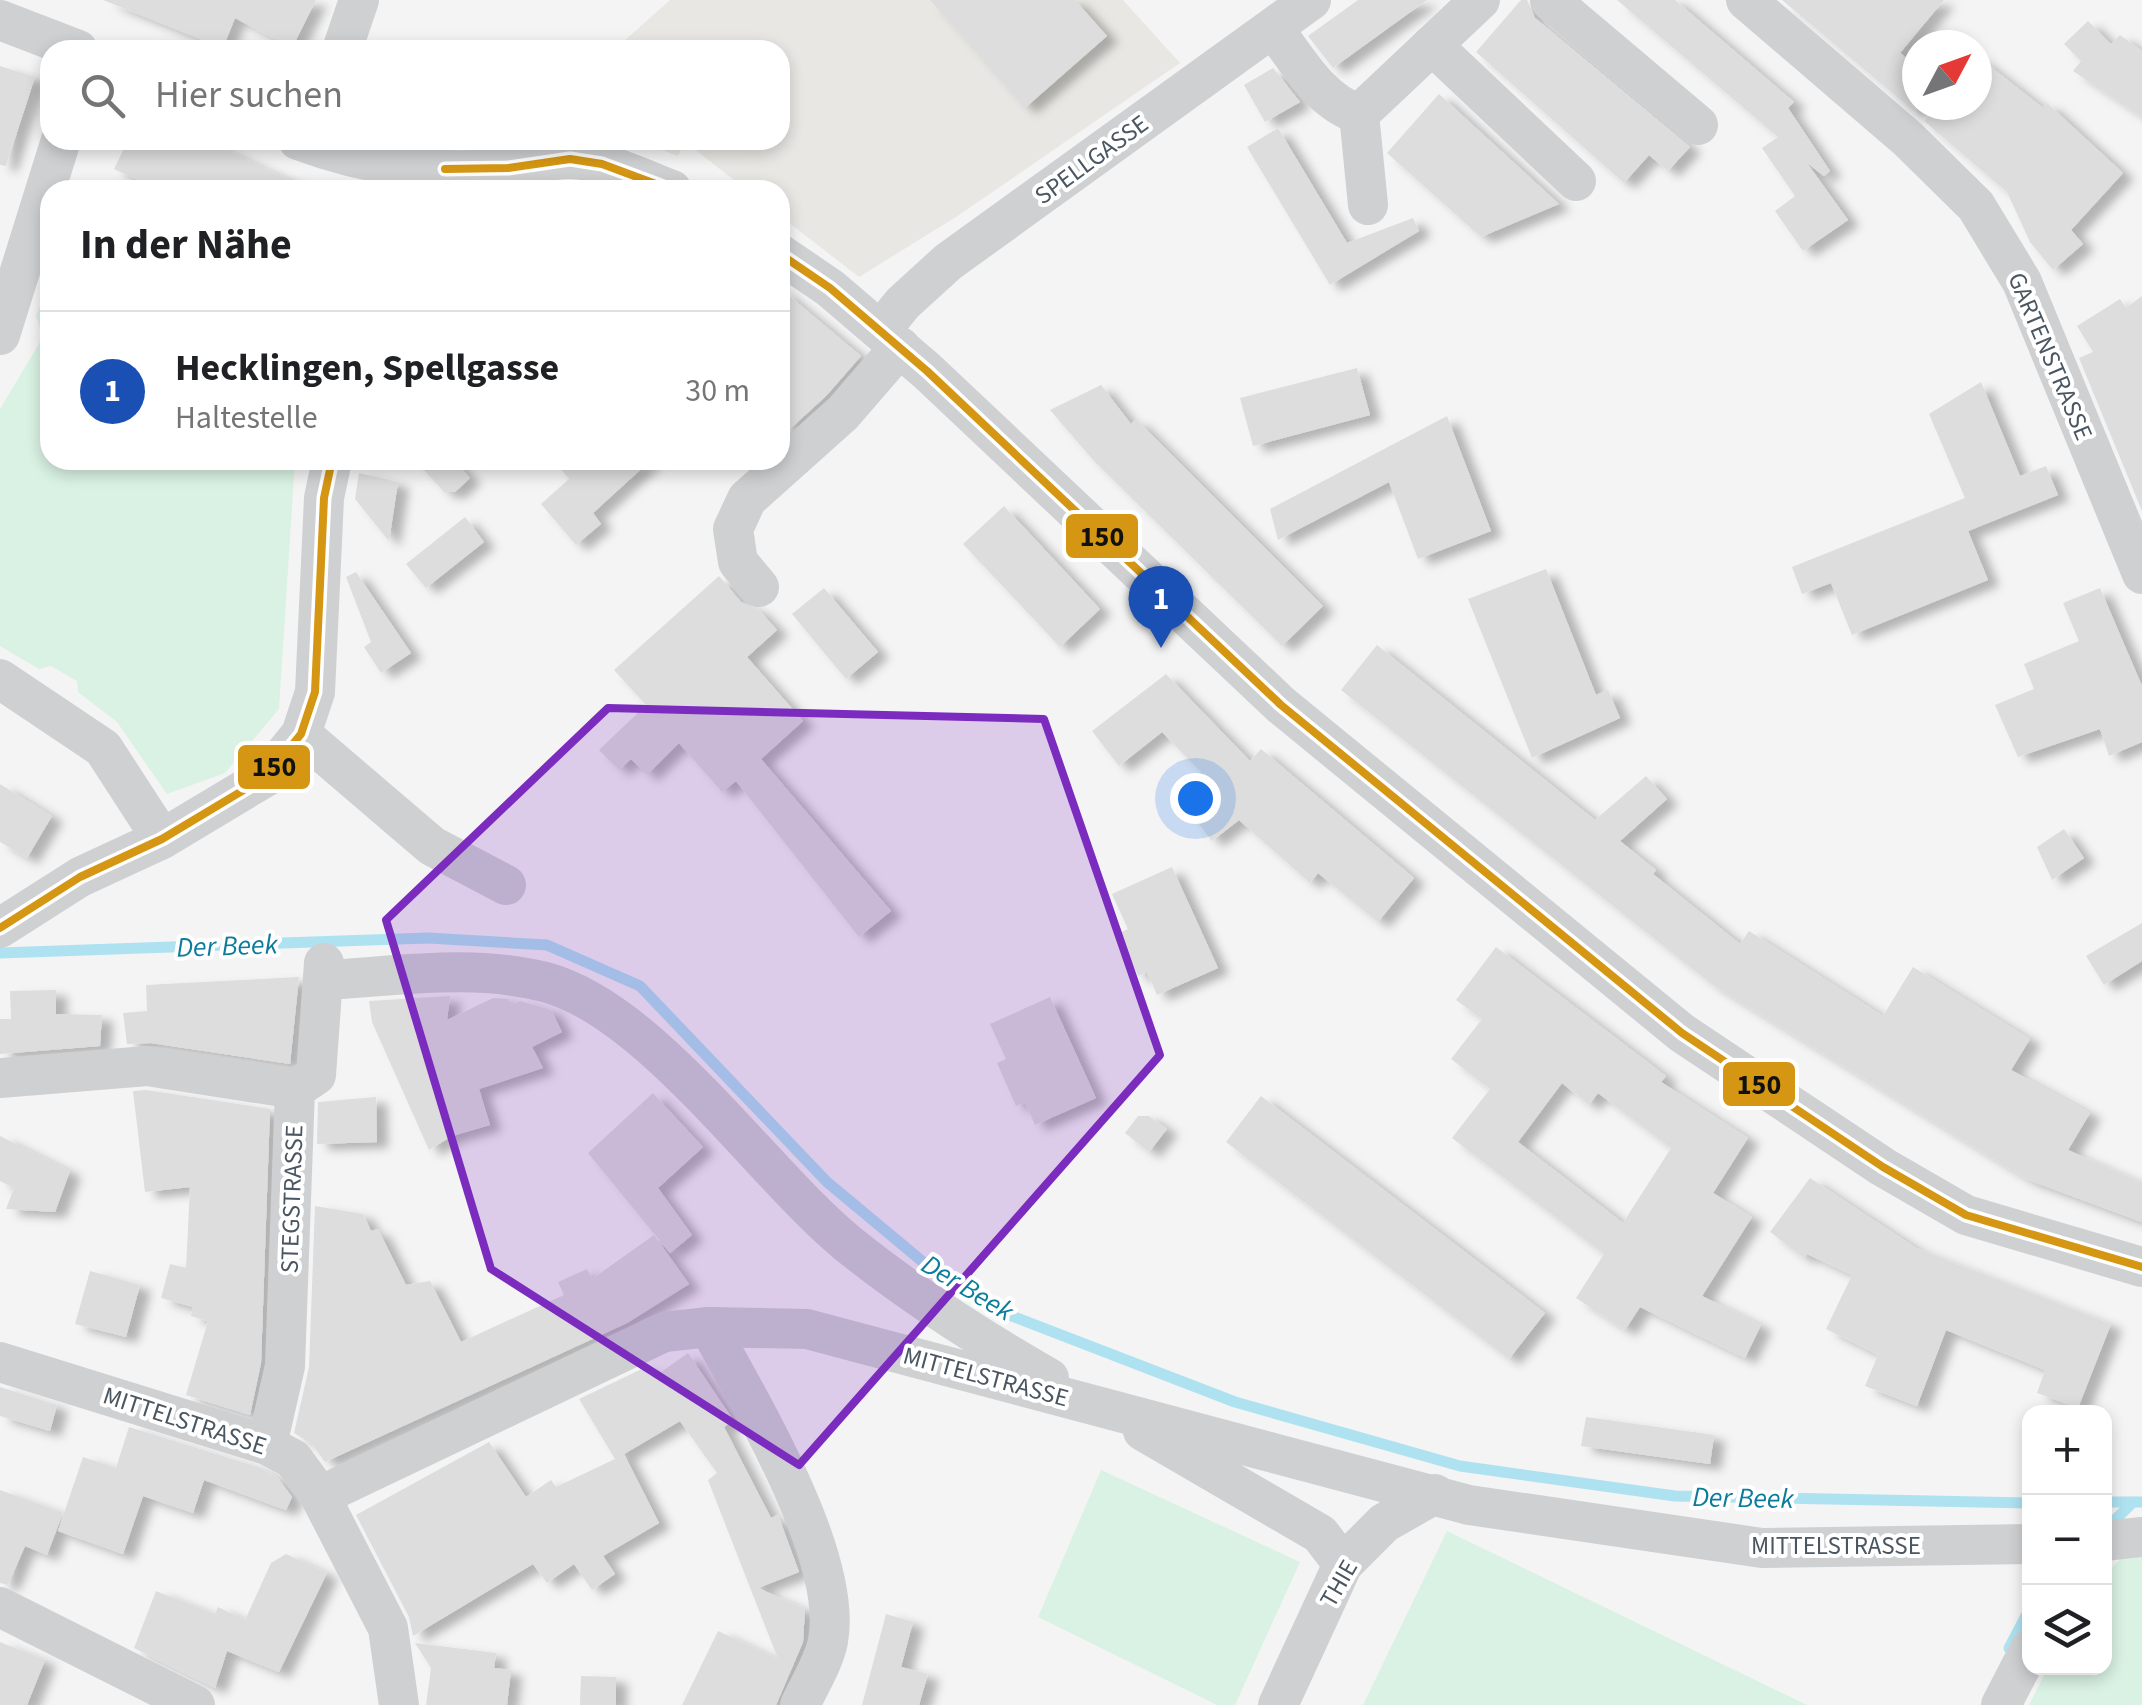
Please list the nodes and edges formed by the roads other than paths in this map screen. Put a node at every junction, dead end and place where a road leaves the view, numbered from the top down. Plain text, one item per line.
1 (359, 0) edge
2 (1311, 0) edge
3 (1480, 0) edge
4 (1550, 0) edge
5 (1746, 0) edge
6 (0, 20) edge
7 (1273, 28) junction
8 (52, 40) edge
9 (345, 40) edge
10 (1432, 45) junction
11 (1359, 114) junction
12 (1698, 125) dead end
13 (59, 150) edge
14 (328, 150) edge
15 (52, 180) edge
16 (442, 180) edge
17 (645, 180) edge
18 (1576, 181) dead end
19 (1368, 205) dead end
20 (40, 227) edge
21 (790, 262) edge
22 (0, 335) edge
23 (891, 339) junction
24 (790, 461) edge
25 (330, 470) edge
26 (780, 470) edge
27 (2142, 574) edge
28 (759, 587) dead end
29 (0, 680) edge
30 (301, 734) junction
31 (162, 839) junction
32 (506, 885) dead end
33 (3, 923) edge
34 (0, 1078) edge
35 (295, 1089) junction
36 (2142, 1267) edge
37 (709, 1327) junction
38 (0, 1362) edge
39 (1097, 1405) junction
40 (268, 1445) junction
41 (1435, 1494) junction
42 (320, 1496) junction
43 (2142, 1537) edge
44 (2112, 1540) edge
45 (2022, 1544) edge
46 (1343, 1564) junction
47 (0, 1608) edge
48 (2022, 1664) edge
49 (196, 1705) edge
50 (399, 1705) edge
51 (800, 1705) edge
52 (1278, 1705) edge
53 (2001, 1705) edge

1 - 9 street
2 - 7 street, SPELLGASSE
3 - 10 street
4 - 12 street
5 - 27 street, GARTENSTRASSE
6 - 8 street
7 - 11 street
7 - 23 street, SPELLGASSE
10 - 11 street
10 - 18 street
11 - 19 street
13 - 15 street
14 - 16 street
16 - 17 street
20 - 22 street
21 - 23 street
23 - 24 street, SPELLGASSE
23 - 36 street
25 - 30 street
26 - 28 street, SPELLGASSE
29 - 31 street
30 - 31 street
30 - 32 street
31 - 33 street
34 - 35 street
35 - 39 street, STEGSTRASSE
35 - 40 street, STEGSTRASSE
37 - 39 street, MITTELSTRASSE
37 - 42 street, MITTELSTRASSE
37 - 51 street
38 - 40 street, MITTELSTRASSE
39 - 41 street, MITTELSTRASSE
39 - 46 street
40 - 42 street, MITTELSTRASSE
41 - 45 street, MITTELSTRASSE
41 - 46 street, THIE
42 - 50 street
43 - 44 street
46 - 52 street, THIE
47 - 49 street
48 - 53 street

